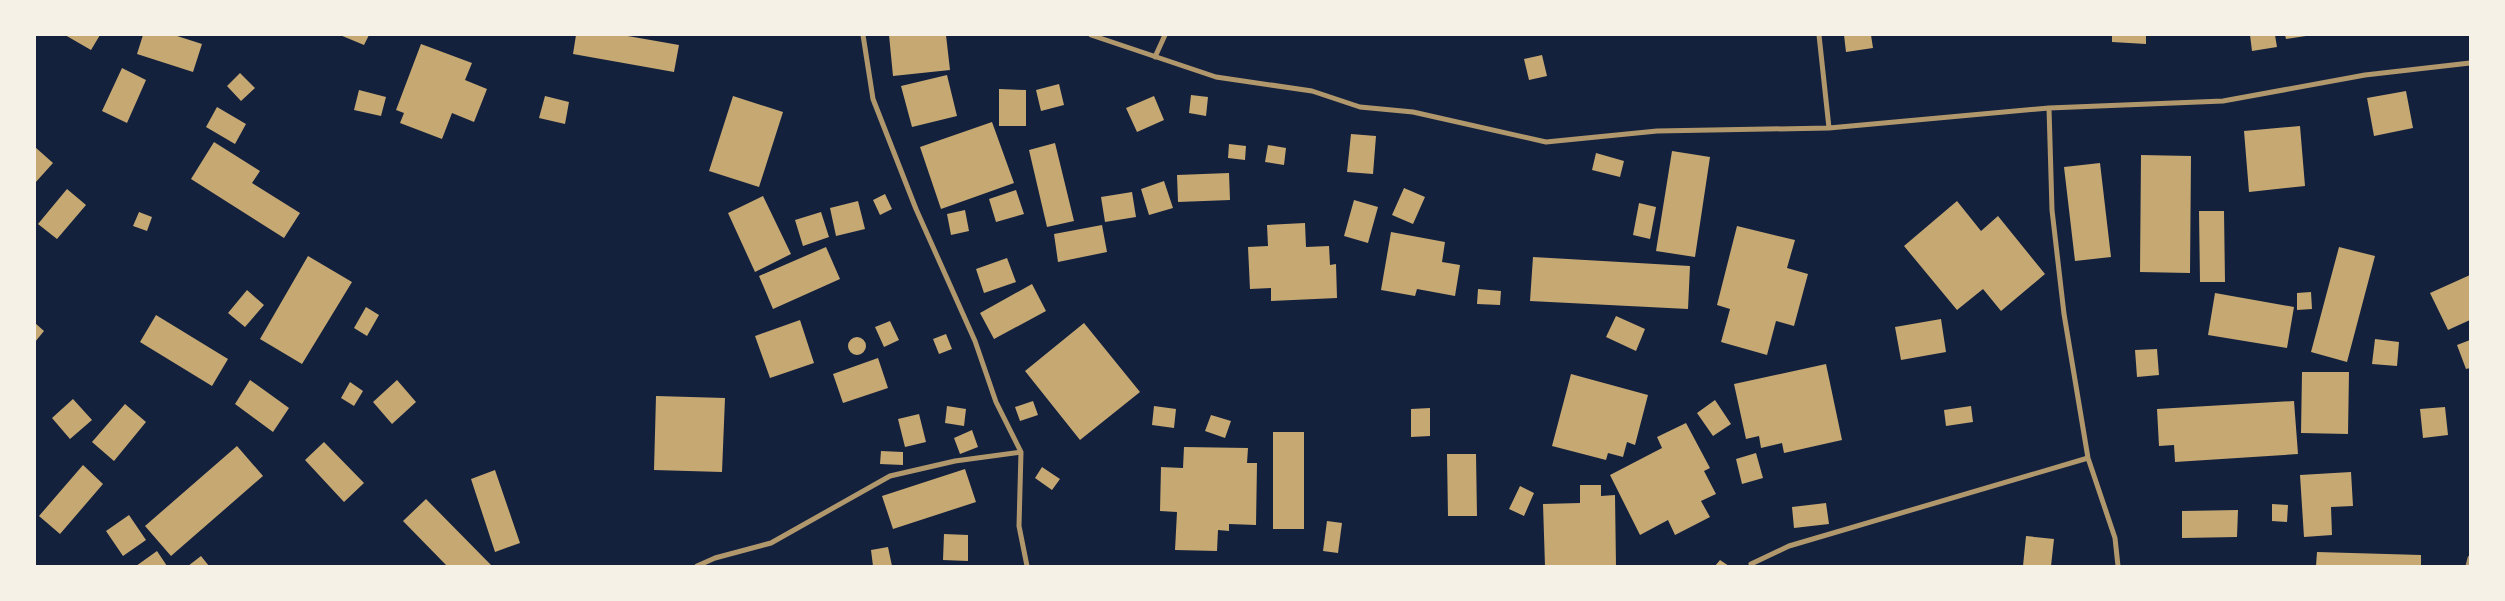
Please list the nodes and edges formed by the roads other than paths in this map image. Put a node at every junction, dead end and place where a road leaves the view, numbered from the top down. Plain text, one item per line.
1 (863, 35) edge
2 (1091, 35) edge
3 (1164, 35) edge
4 (1819, 35) edge
5 (1155, 57) junction
6 (2470, 63) edge
7 (2049, 108) junction
8 (1829, 128) junction
9 (1022, 452) junction
10 (2088, 458) junction
11 (2470, 558) edge
12 (1751, 564) dead end
13 (696, 566) edge
14 (1027, 566) edge
15 (2118, 566) edge
16 (2468, 566) edge

1 - 9 street
2 - 5 street
3 - 5 street
4 - 8 street
5 - 8 street
6 - 7 street
7 - 8 street
7 - 10 street
9 - 13 street
9 - 14 street
10 - 12 street
10 - 15 street
11 - 16 street

